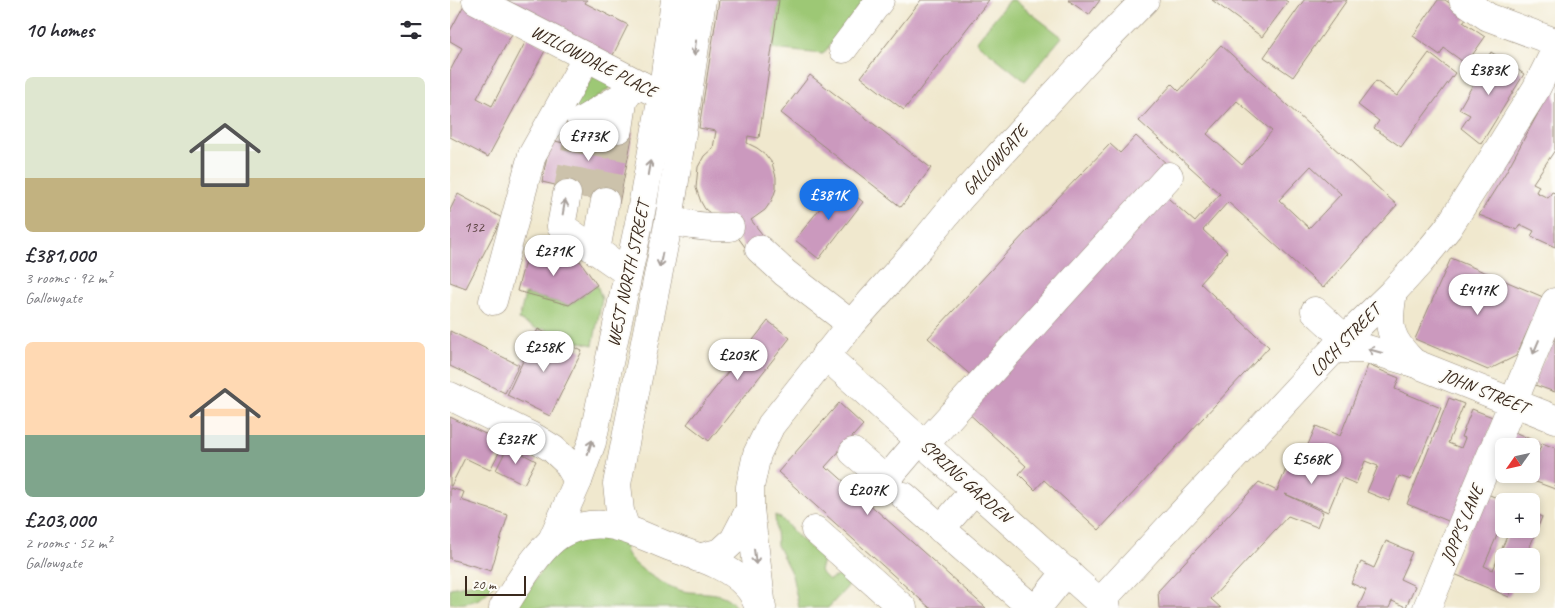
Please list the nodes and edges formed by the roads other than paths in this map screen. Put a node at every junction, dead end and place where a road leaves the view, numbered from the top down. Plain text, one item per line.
1 (476, 0) edge
2 (675, 0) edge
3 (702, 0) edge
4 (880, 0) edge
5 (1145, 0) edge
6 (1472, 2) edge
7 (1555, 42) edge
8 (843, 49) dead end
9 (1555, 51) edge
10 (587, 57) junction
11 (654, 94) junction
12 (600, 125) dead end
13 (1169, 176) dead end
14 (669, 220) junction
15 (730, 227) dead end
16 (588, 245) junction
17 (759, 248) dead end
18 (628, 273) junction
19 (1393, 292) junction
20 (493, 301) dead end
21 (1555, 302) edge
22 (1316, 311) dead end
23 (851, 324) junction
24 (1340, 344) junction
25 (826, 355) junction
26 (1414, 363) junction
27 (450, 396) edge
28 (1513, 403) junction
29 (1555, 419) edge
30 (923, 442) junction
31 (853, 452) dead end
32 (578, 481) junction
33 (975, 489) junction
34 (904, 496) dead end
35 (750, 509) junction
36 (941, 528) junction
37 (626, 529) junction
38 (815, 530) dead end
39 (552, 540) junction
40 (698, 558) junction
41 (1067, 572) junction
42 (1103, 605) edge
43 (503, 608) edge
44 (761, 608) edge
45 (903, 608) edge
46 (1032, 608) edge
47 (1037, 608) edge
48 (1427, 608) edge

1 - 10 street, WILLOWDALE PLACE
2 - 11 street, WEST NORTH STREET
3 -> 11 street, WEST NORTH STREET
4 - 8 street
5 - 23 street, GALLOWGATE
6 - 7 street
9 - 19 street, LOCH STREET
10 - 11 street, WILLOWDALE PLACE
10 - 20 street
11 - 12 street
11 - 14 street, WEST NORTH STREET
18 -> 11 street, WEST NORTH STREET
13 - 30 street
14 - 15 street
14 -> 37 street, WEST NORTH STREET
16 -> 16 street
16 - 18 street
17 - 23 street
32 -> 18 street, WEST NORTH STREET
19 - 24 street, LOCH STREET
19 - 26 street, JOHN STREET
21 -> 28 street, JOPP'S LANE
22 - 24 street
23 - 25 street, GALLOWGATE
26 -> 24 street, JOHN STREET
24 - 42 street, LOCH STREET
25 - 30 street, SPRING GARDEN
25 - 35 street, GALLOWGATE
26 - 28 street, JOHN STREET
27 - 32 street
28 - 29 street, JOHN STREET
28 - 48 street, JOPP'S LANE
30 - 31 street
30 - 33 street, SPRING GARDEN
32 - 39 street, WEST NORTH STREET
33 - 36 street
33 - 41 street, SPRING GARDEN
34 - 36 street
35 - 40 street, GALLOWGATE
35 -> 44 street, GALLOWGATE
36 - 46 street
37 - 39 street
37 - 40 street
38 - 45 street
39 - 43 street
40 - 44 street
41 - 42 street, SPRING GARDEN
41 - 47 street

